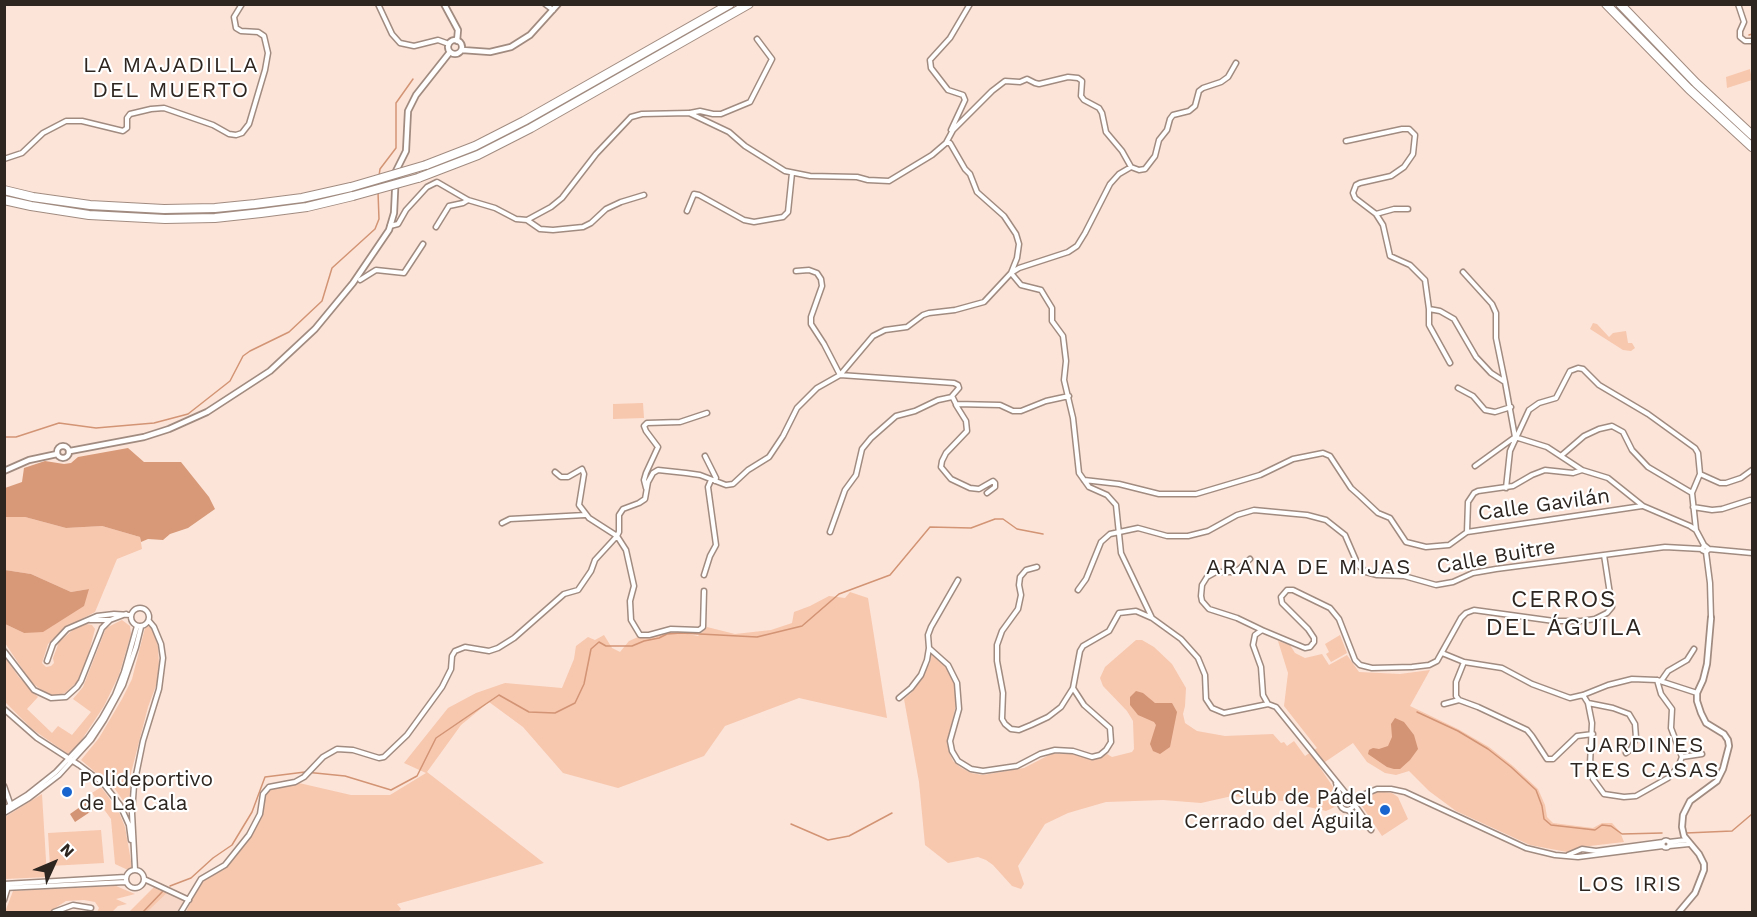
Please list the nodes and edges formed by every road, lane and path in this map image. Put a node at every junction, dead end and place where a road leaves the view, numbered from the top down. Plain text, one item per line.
1 (242, 4) edge
2 (378, 4) edge
3 (444, 4) edge
4 (545, 4) edge
5 (558, 4) edge
6 (730, 4) edge
7 (749, 4) edge
8 (970, 4) edge
9 (1606, 4) edge
10 (1620, 4) edge
11 (1738, 4) edge
12 (553, 10) junction
13 (757, 39) dead end
14 (457, 40) junction
15 (1752, 41) edge
16 (449, 44) junction
17 (462, 50) junction
18 (450, 52) junction
19 (1236, 63) dead end
20 (689, 113) junction
21 (1752, 135) edge
22 (949, 136) junction
23 (1346, 141) dead end
24 (946, 143) junction
25 (1752, 147) edge
26 (4, 159) edge
27 (1131, 167) junction
28 (792, 173) junction
29 (4, 190) edge
30 (644, 195) dead end
31 (4, 200) edge
32 (468, 200) junction
33 (1408, 209) dead end
34 (687, 211) dead end
35 (1376, 214) junction
36 (528, 220) junction
37 (390, 226) junction
38 (436, 226) dead end
39 (423, 244) dead end
40 (796, 271) dead end
41 (1463, 272) dead end
42 (1011, 273) junction
43 (360, 280) dead end
44 (1430, 309) junction
45 (1450, 363) dead end
46 (840, 375) junction
47 (1505, 382) junction
48 (1458, 388) dead end
49 (1069, 396) junction
50 (952, 397) junction
51 (956, 404) junction
52 (1511, 407) junction
53 (707, 413) dead end
54 (1515, 437) junction
55 (70, 451) junction
56 (57, 454) junction
57 (1562, 455) junction
58 (705, 456) dead end
59 (1475, 466) dead end
60 (1582, 470) junction
61 (1752, 470) edge
62 (4, 471) edge
63 (555, 472) dead end
64 (1700, 474) junction
65 (1083, 480) junction
66 (713, 481) junction
67 (647, 488) junction
68 (1506, 488) junction
69 (987, 493) dead end
70 (1692, 493) junction
71 (1750, 500) dead end
72 (1643, 506) junction
73 (1693, 507) junction
74 (586, 515) junction
75 (502, 523) dead end
76 (1696, 530) junction
77 (830, 532) dead end
78 (1118, 532) junction
79 (1467, 532) junction
80 (617, 536) junction
81 (1705, 549) junction
82 (1752, 553) edge
83 (1604, 555) junction
84 (1250, 559) dead end
85 (1037, 567) dead end
86 (704, 575) dead end
87 (958, 580) dead end
88 (1078, 590) dead end
89 (704, 591) dead end
90 (126, 614) junction
91 (131, 615) junction
92 (1152, 618) junction
93 (1711, 618) joint
94 (87, 619) junction
95 (93, 620) junction
96 (110, 620) junction
97 (148, 621) junction
98 (139, 626) junction
99 (1262, 630) junction
100 (99, 633) junction
101 (930, 648) junction
102 (1694, 650) dead end
103 (4, 651) edge
104 (1442, 653) junction
105 (47, 661) dead end
106 (1464, 662) junction
107 (1659, 681) junction
108 (1073, 688) junction
109 (1697, 693) junction
110 (1583, 695) junction
111 (899, 698) dead end
112 (1459, 700) junction
113 (1588, 703) junction
114 (1268, 704) junction
115 (1444, 705) dead end
116 (4, 709) edge
117 (1593, 734) junction
118 (1626, 753) dead end
119 (1702, 754) dead end
120 (1682, 757) junction
121 (72, 760) junction
122 (1331, 775) junction
123 (4, 786) edge
124 (1348, 796) junction
125 (1341, 799) junction
126 (1354, 802) junction
127 (11, 807) junction
128 (4, 808) edge
129 (1347, 810) junction
130 (4, 813) edge
131 (1688, 842) junction
132 (1663, 844) junction
133 (1582, 850) junction
134 (134, 854) junction
135 (1564, 856) junction
136 (1584, 856) junction
137 (135, 870) junction
138 (126, 879) junction
139 (144, 879) junction
140 (6, 886) edge
141 (4, 900) edge
142 (189, 900) junction
143 (92, 908) dead end
144 (54, 912) edge
145 (181, 912) edge
146 (1679, 912) edge

1 - 26 street
2 - 16 street
3 - 14 street
4 - 12 street
5 - 12 street
6 - 29 highway, bridge
7 - 31 highway, bridge
8 - 22 street
9 - 25 highway
10 - 21 highway
11 - 15 street
12 - 17 street
13 - 20 street
14 - 16 street
14 - 17 street
16 - 18 street
17 - 18 street
18 - 37 street
19 - 27 street
20 - 28 street
20 - 36 street
22 - 24 street
22 - 27 street
23 - 35 street
24 - 28 street
24 - 42 street
27 - 42 street
28 - 34 street
30 - 36 street
32 - 36 street
32 - 37 street
32 - 38 street
33 - 35 street
35 - 44 street
37 - 55 street
39 - 43 street
40 - 46 street
41 - 47 street
42 - 46 street
42 - 49 street
44 - 45 street
44 - 47 street
46 - 50 street
46 - 66 street
47 - 52 street
48 - 52 street
49 - 51 street
49 - 65 street
50 - 51 street
50 - 77 street
51 - 69 street
52 - 54 street
53 - 67 street
54 - 57 street
54 - 59 street
54 - 64 street
54 - 68 street
55 - 56 street
55 - 56 street
56 - 62 street
57 - 60 street
57 - 70 street
58 - 66 street
60 - 68 street
60 - 72 street
61 - 64 street
63 - 74 street
64 - 70 street
65 - 78 street
65 - 79 street, Calle Gavilán
66 - 67 street
66 - 86 street
67 - 80 street
68 - 79 street
70 - 73 street
71 - 73 street
72 - 76 street
72 - 79 street, Calle Gavilán
73 - 76 street
74 - 75 street
74 - 80 street
76 - 81 street
78 - 83 street, Calle Buitre
78 - 88 street
78 - 92 street
80 - 89 street
80 - 142 street
81 - 82 street, Calle Buitre
81 - 83 street, Calle Buitre
81 - 93 street
83 - 104 street
84 - 99 street
85 - 108 street
87 - 101 street
90 - 91 street
90 - 94 street
90 - 96 street
91 - 97 street
91 - 98 street
92 - 108 street
92 - 114 street
93 - 109 street
94 - 95 street
94 - 105 street
95 - 96 street
95 - 100 street
96 - 100 street
97 - 98 street
97 - 134 street
98 - 121 street
99 - 104 street
99 - 114 street
100 - 103 street
101 - 108 street
101 - 111 street
102 - 107 street
104 - 106 street
106 - 110 street
106 - 112 street
107 - 109 street
107 - 110 street
107 - 120 street
109 - 131 street
110 - 113 street
112 - 115 street
112 - 117 street
113 - 117 street
113 - 118 street
114 - 122 street
116 - 121 street
117 - 120 street
119 - 120 street
121 - 127 street
121 - 134 street
122 - 124 street
122 - 125 street
123 - 127 street
124 - 125 street
124 - 126 street
125 - 129 street
126 - 129 street
126 - 129 street
126 - 135 street
127 - 128 street
127 - 130 street
131 - 132 street
131 - 146 street
132 - 133 street
132 - 136 street
133 - 135 street
133 - 136 street
134 - 137 street
135 - 136 street
137 - 138 street
137 - 139 street
138 - 139 street
138 - 140 street
139 - 142 street
140 - 141 street
142 - 145 street
143 - 144 street

